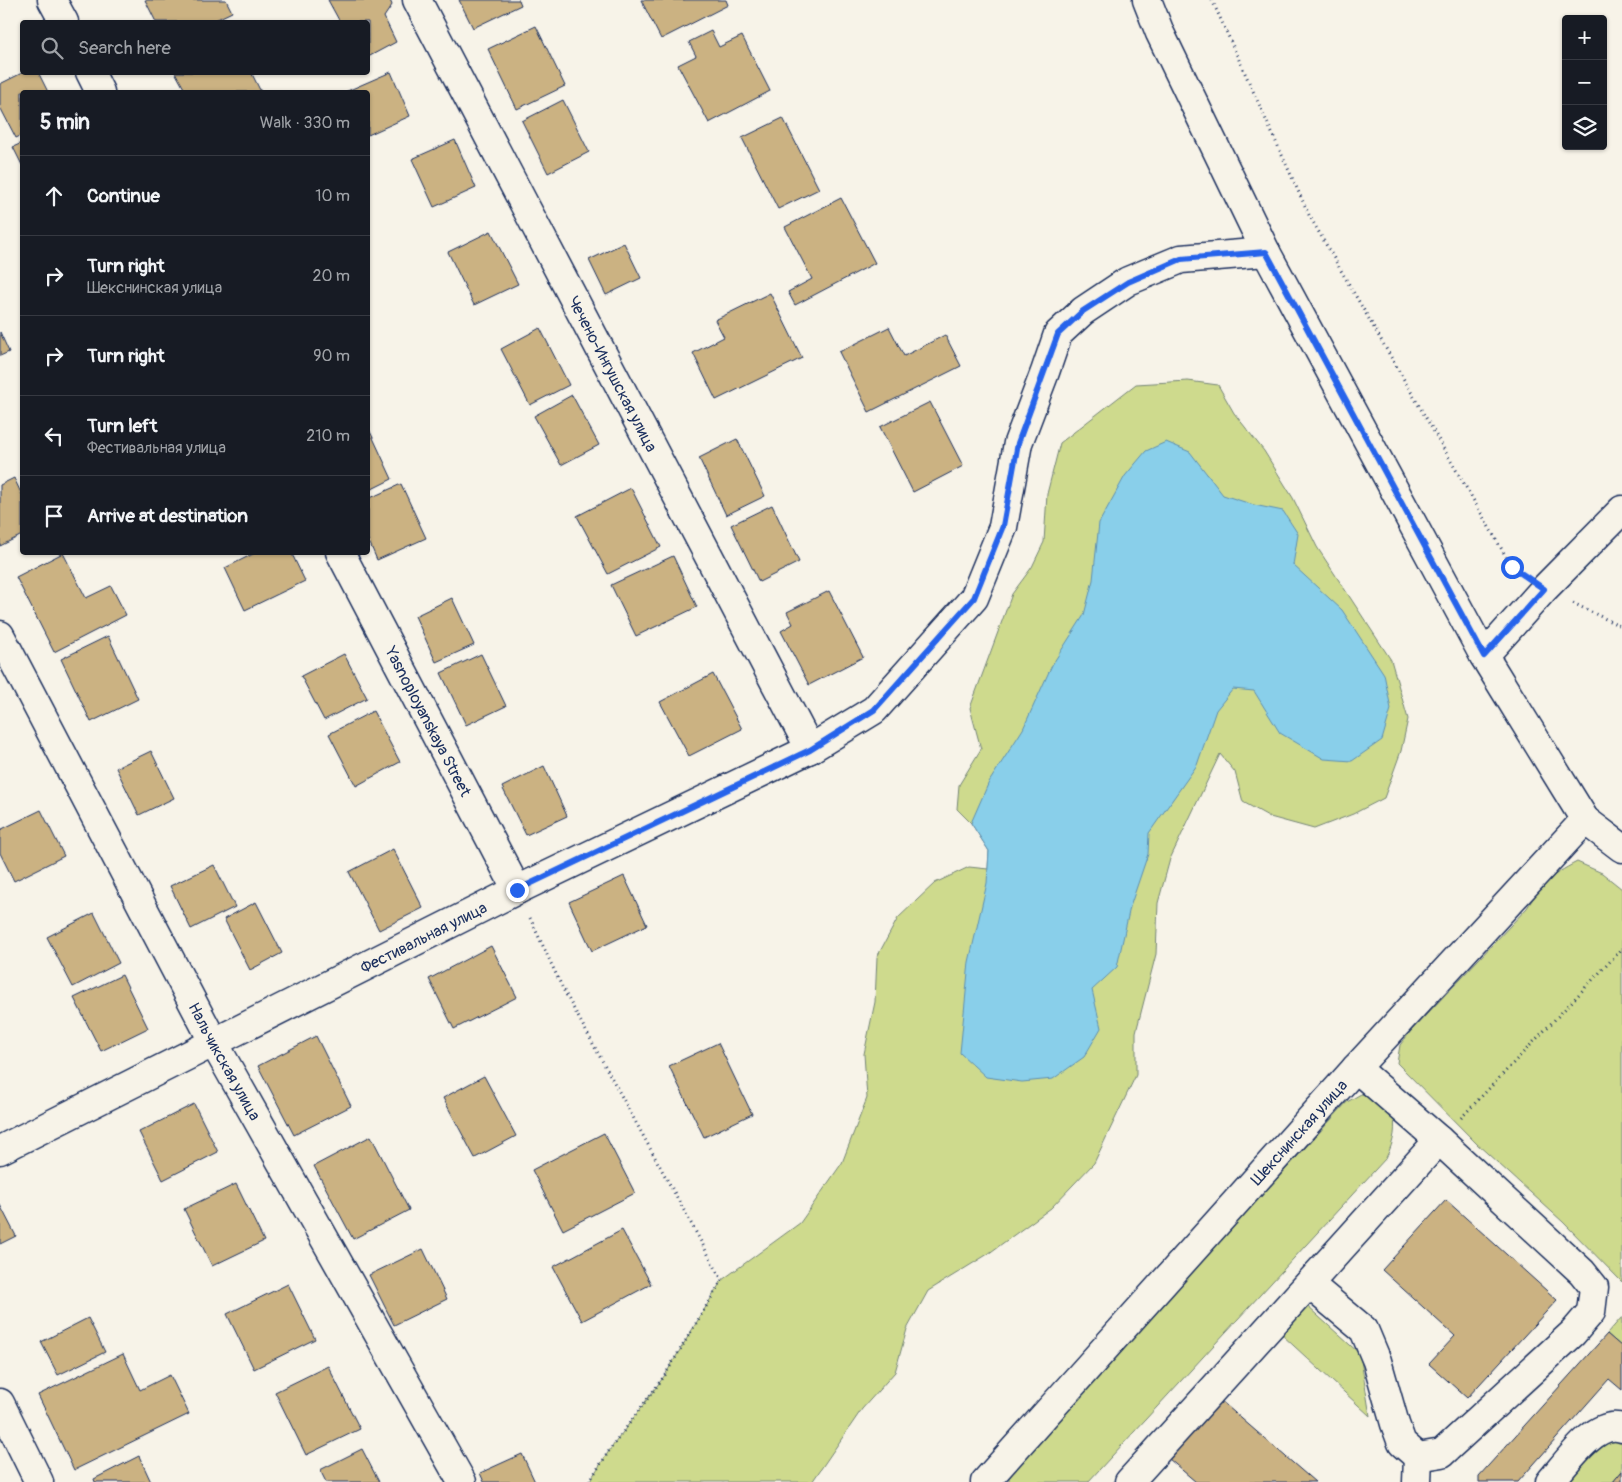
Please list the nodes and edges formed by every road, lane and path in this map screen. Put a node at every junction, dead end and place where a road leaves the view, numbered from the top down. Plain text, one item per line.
1 (52, 0) edge
2 (417, 0) edge
3 (1147, 0) edge
4 (1212, 0) edge
5 (63, 20) edge
6 (92, 75) edge
7 (99, 90) edge
8 (1266, 252) junction
9 (1622, 510) edge
10 (342, 555) edge
11 (1544, 589) junction
12 (1622, 627) edge
13 (0, 634) edge
14 (1484, 656) junction
15 (810, 750) junction
16 (1585, 820) junction
17 (1622, 848) edge
18 (517, 890) junction
19 (1622, 949) edge
20 (214, 1043) junction
21 (1356, 1068) junction
22 (1440, 1140) junction
23 (0, 1150) edge
24 (1309, 1284) junction
25 (0, 1403) edge
26 (1622, 1428) edge
27 (1417, 1469) edge
28 (39, 1482) edge
29 (462, 1482) edge
30 (588, 1482) edge
31 (985, 1482) edge
32 (1128, 1482) edge
33 (1550, 1482) edge

1 - 5 street
2 - 15 street, Чечено-Ингушская улица
3 - 8 street
4 - 11 path
6 - 7 street
8 - 14 street
8 - 15 street, Фестивальная улица
9 - 11 street
10 - 18 street, Yasnoployanskaya Street
11 - 12 path
11 - 14 street
13 - 20 street, Нальчикская улица
14 - 16 street
15 - 18 street, Фестивальная улица
16 - 17 street
16 - 21 street, Шекснинская улица
18 - 20 street, Фестивальная улица
18 - 30 path
19 - 22 path
20 - 23 street, Фестивальная улица
20 - 29 street, Нальчикская улица
21 - 22 street
21 - 31 street, Шекснинская улица
22 - 24 street
22 - 27 street
24 - 27 street
24 - 32 street
25 - 28 street
26 - 33 street

